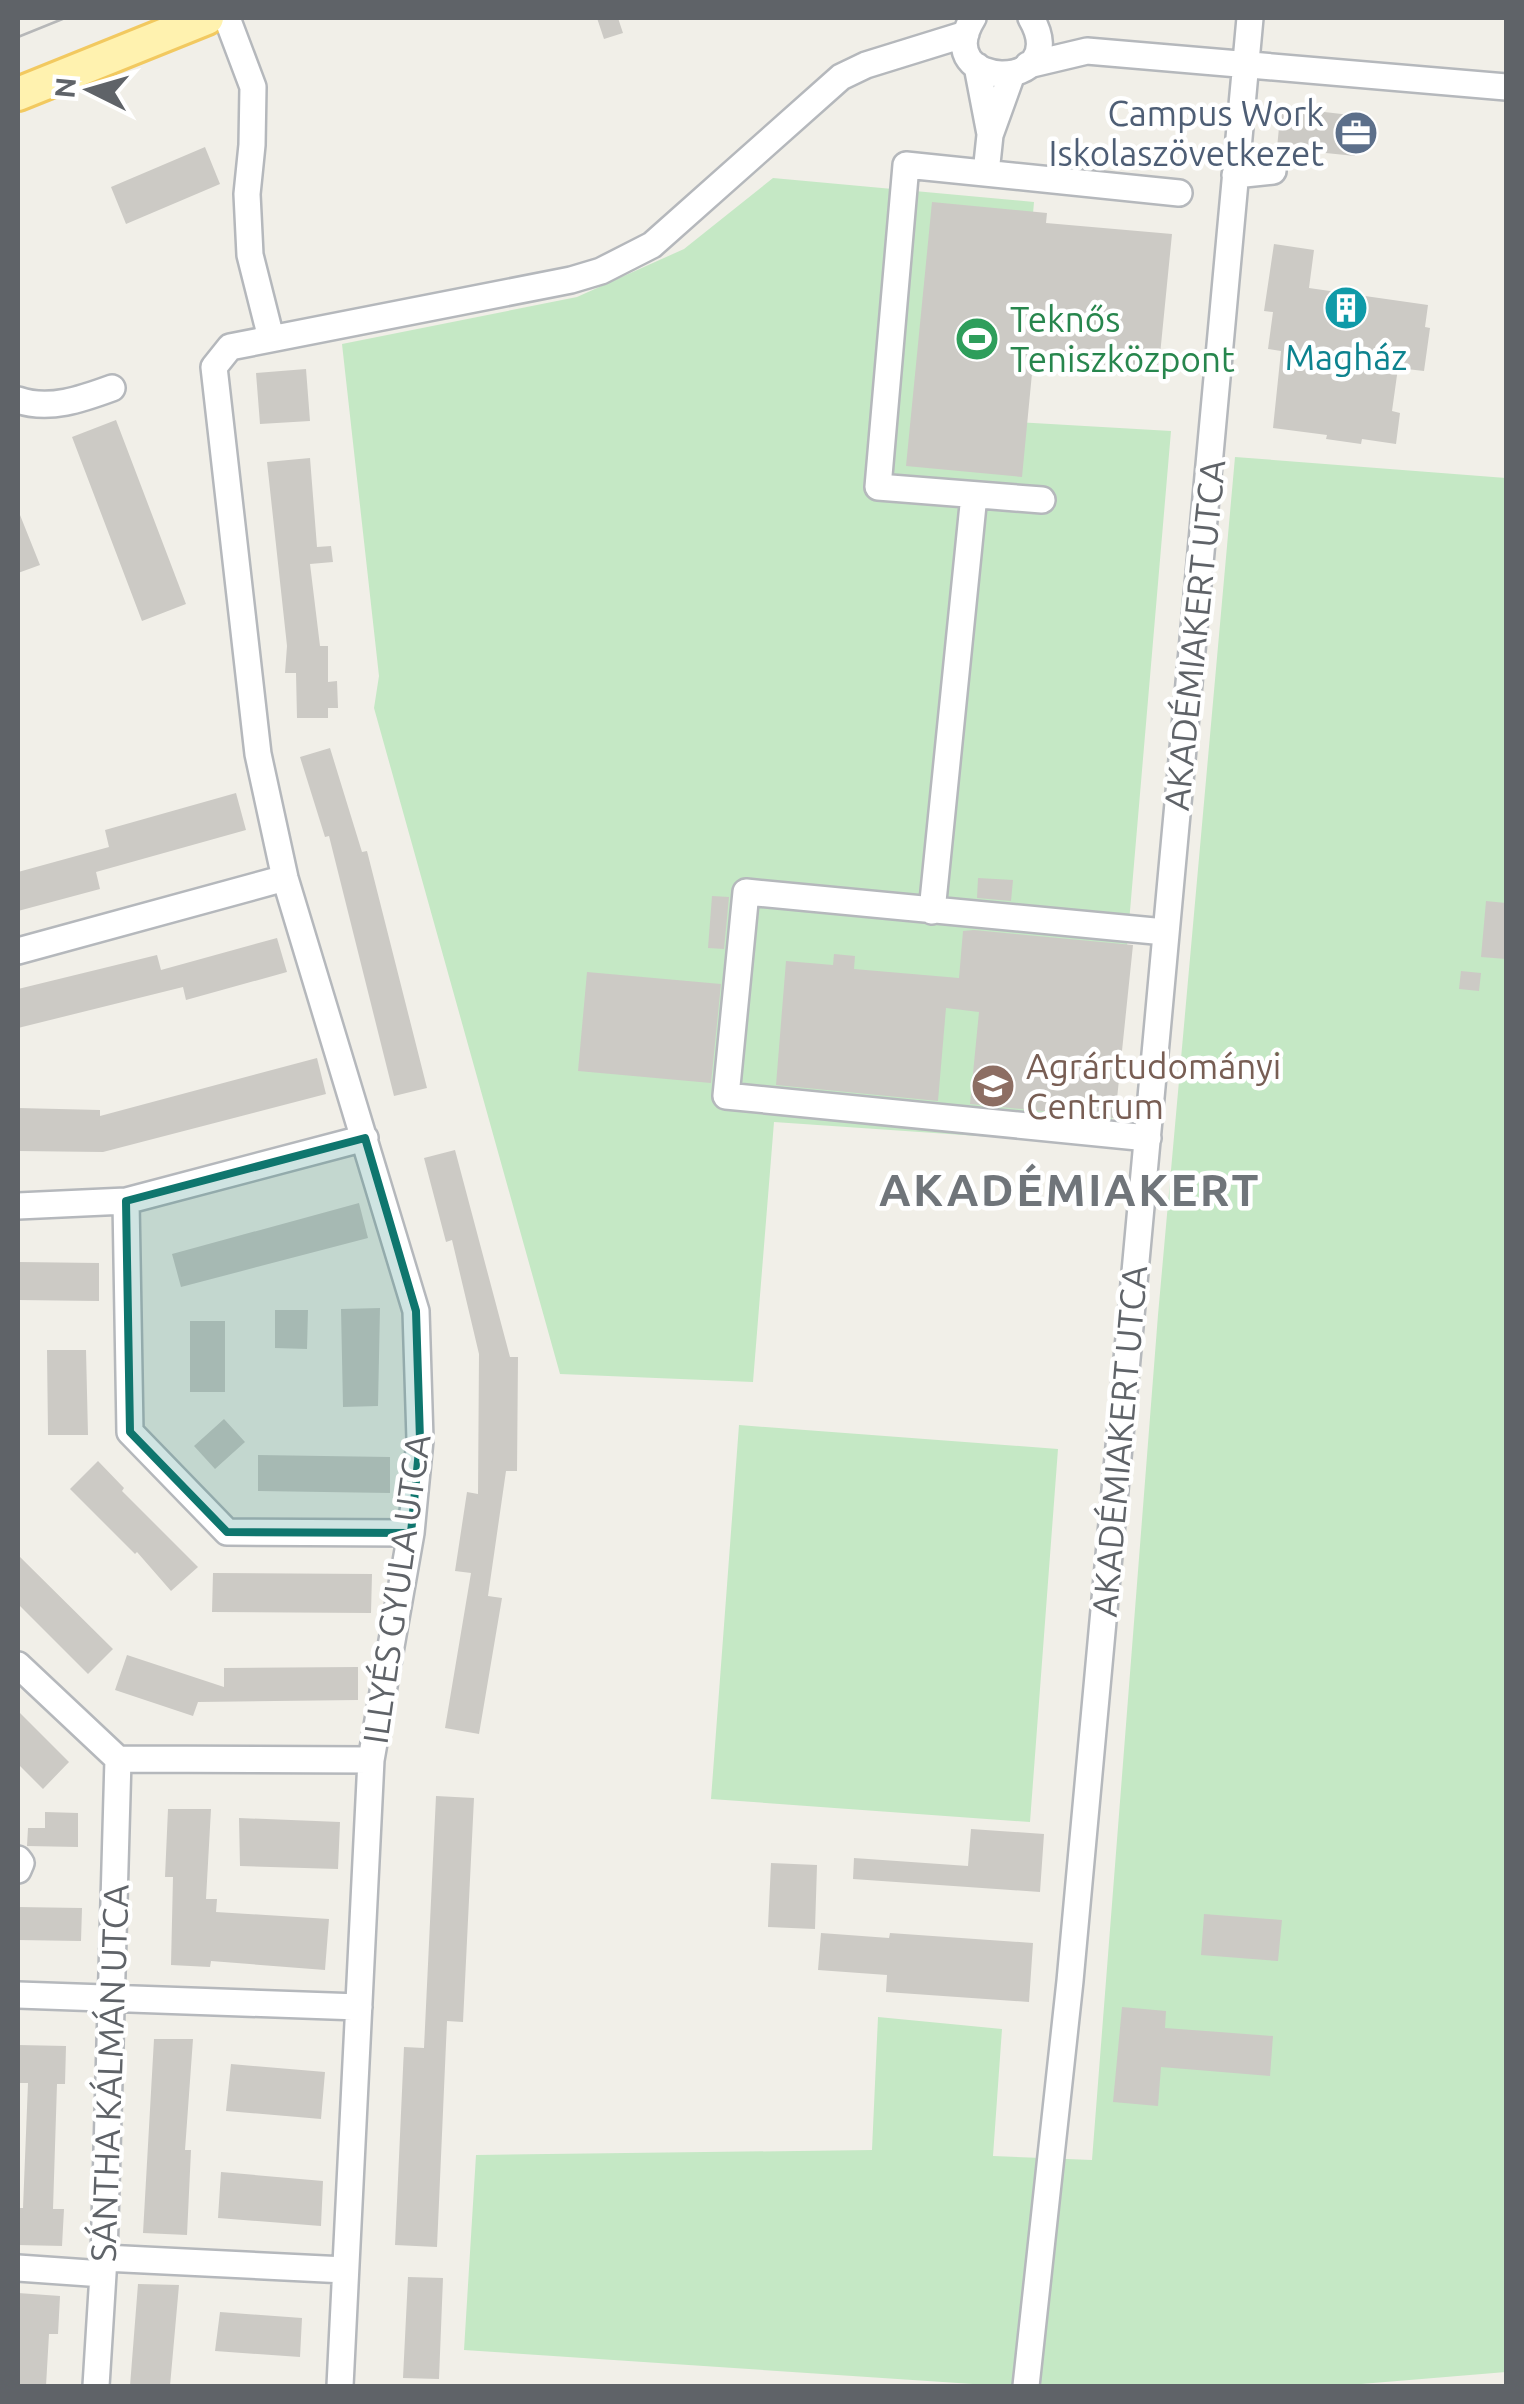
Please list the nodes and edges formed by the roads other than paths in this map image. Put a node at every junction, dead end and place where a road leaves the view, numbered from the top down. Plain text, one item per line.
1 (207, 18) edge
2 (228, 18) edge
3 (1250, 18) edge
4 (1033, 20) edge
5 (971, 44) edge
6 (1088, 51) junction
7 (1246, 63) junction
8 (1020, 70) junction
9 (1506, 87) edge
10 (18, 94) edge
11 (990, 136) junction
12 (1273, 171) dead end
13 (986, 173) junction
14 (1235, 175) junction
15 (1179, 193) dead end
16 (271, 338) junction
17 (112, 388) dead end
18 (18, 400) edge
19 (974, 495) junction
20 (1042, 500) dead end
21 (286, 878) junction
22 (932, 911) junction
23 (1165, 932) junction
24 (18, 950) edge
25 (365, 1138) junction
26 (1148, 1138) junction
27 (126, 1202) junction
28 (18, 1206) edge
29 (410, 1533) junction
30 (18, 1665) edge
31 (118, 1758) junction
32 (372, 1760) junction
33 (18, 1859) edge
34 (18, 1870) edge
35 (18, 1995) edge
36 (113, 1998) junction
37 (359, 2008) junction
38 (104, 2266) junction
39 (18, 2268) edge
40 (345, 2270) junction
41 (96, 2386) edge
42 (340, 2386) edge
43 (1026, 2386) edge

1 - 10 main road
2 - 16 street
3 - 7 street, AKADÉMIAKERT UTCA
4 - 6 street
4 - 8 street
5 - 8 street
5 - 11 street
5 - 16 street, ILLYÉS GYULA UTCA
6 - 7 street
6 - 8 street
7 - 9 street
7 - 14 street, AKADÉMIAKERT UTCA
8 - 11 street
11 - 13 street
12 - 14 street
13 - 15 street
13 - 19 street
14 - 23 street, AKADÉMIAKERT UTCA
16 - 21 street, ILLYÉS GYULA UTCA
17 - 18 street
19 - 20 street
19 - 22 street
21 - 24 street
21 - 25 street, ILLYÉS GYULA UTCA
22 - 23 street
22 - 26 street
23 - 26 street, AKADÉMIAKERT UTCA
25 - 27 street
25 - 29 street, ILLYÉS GYULA UTCA
26 - 43 street, AKADÉMIAKERT UTCA
27 - 28 street
27 - 29 street
29 - 32 street, ILLYÉS GYULA UTCA
30 - 31 street
31 - 32 street
31 - 36 street, SÁNTHA KÁLMÁN UTCA
32 - 37 street, ILLYÉS GYULA UTCA
33 - 34 street
35 - 36 street
36 - 37 street
36 - 38 street, SÁNTHA KÁLMÁN UTCA
37 - 40 street, ILLYÉS GYULA UTCA
38 - 39 street
38 - 40 street
38 - 41 street, SÁNTHA KÁLMÁN UTCA
40 - 42 street, ILLYÉS GYULA UTCA

